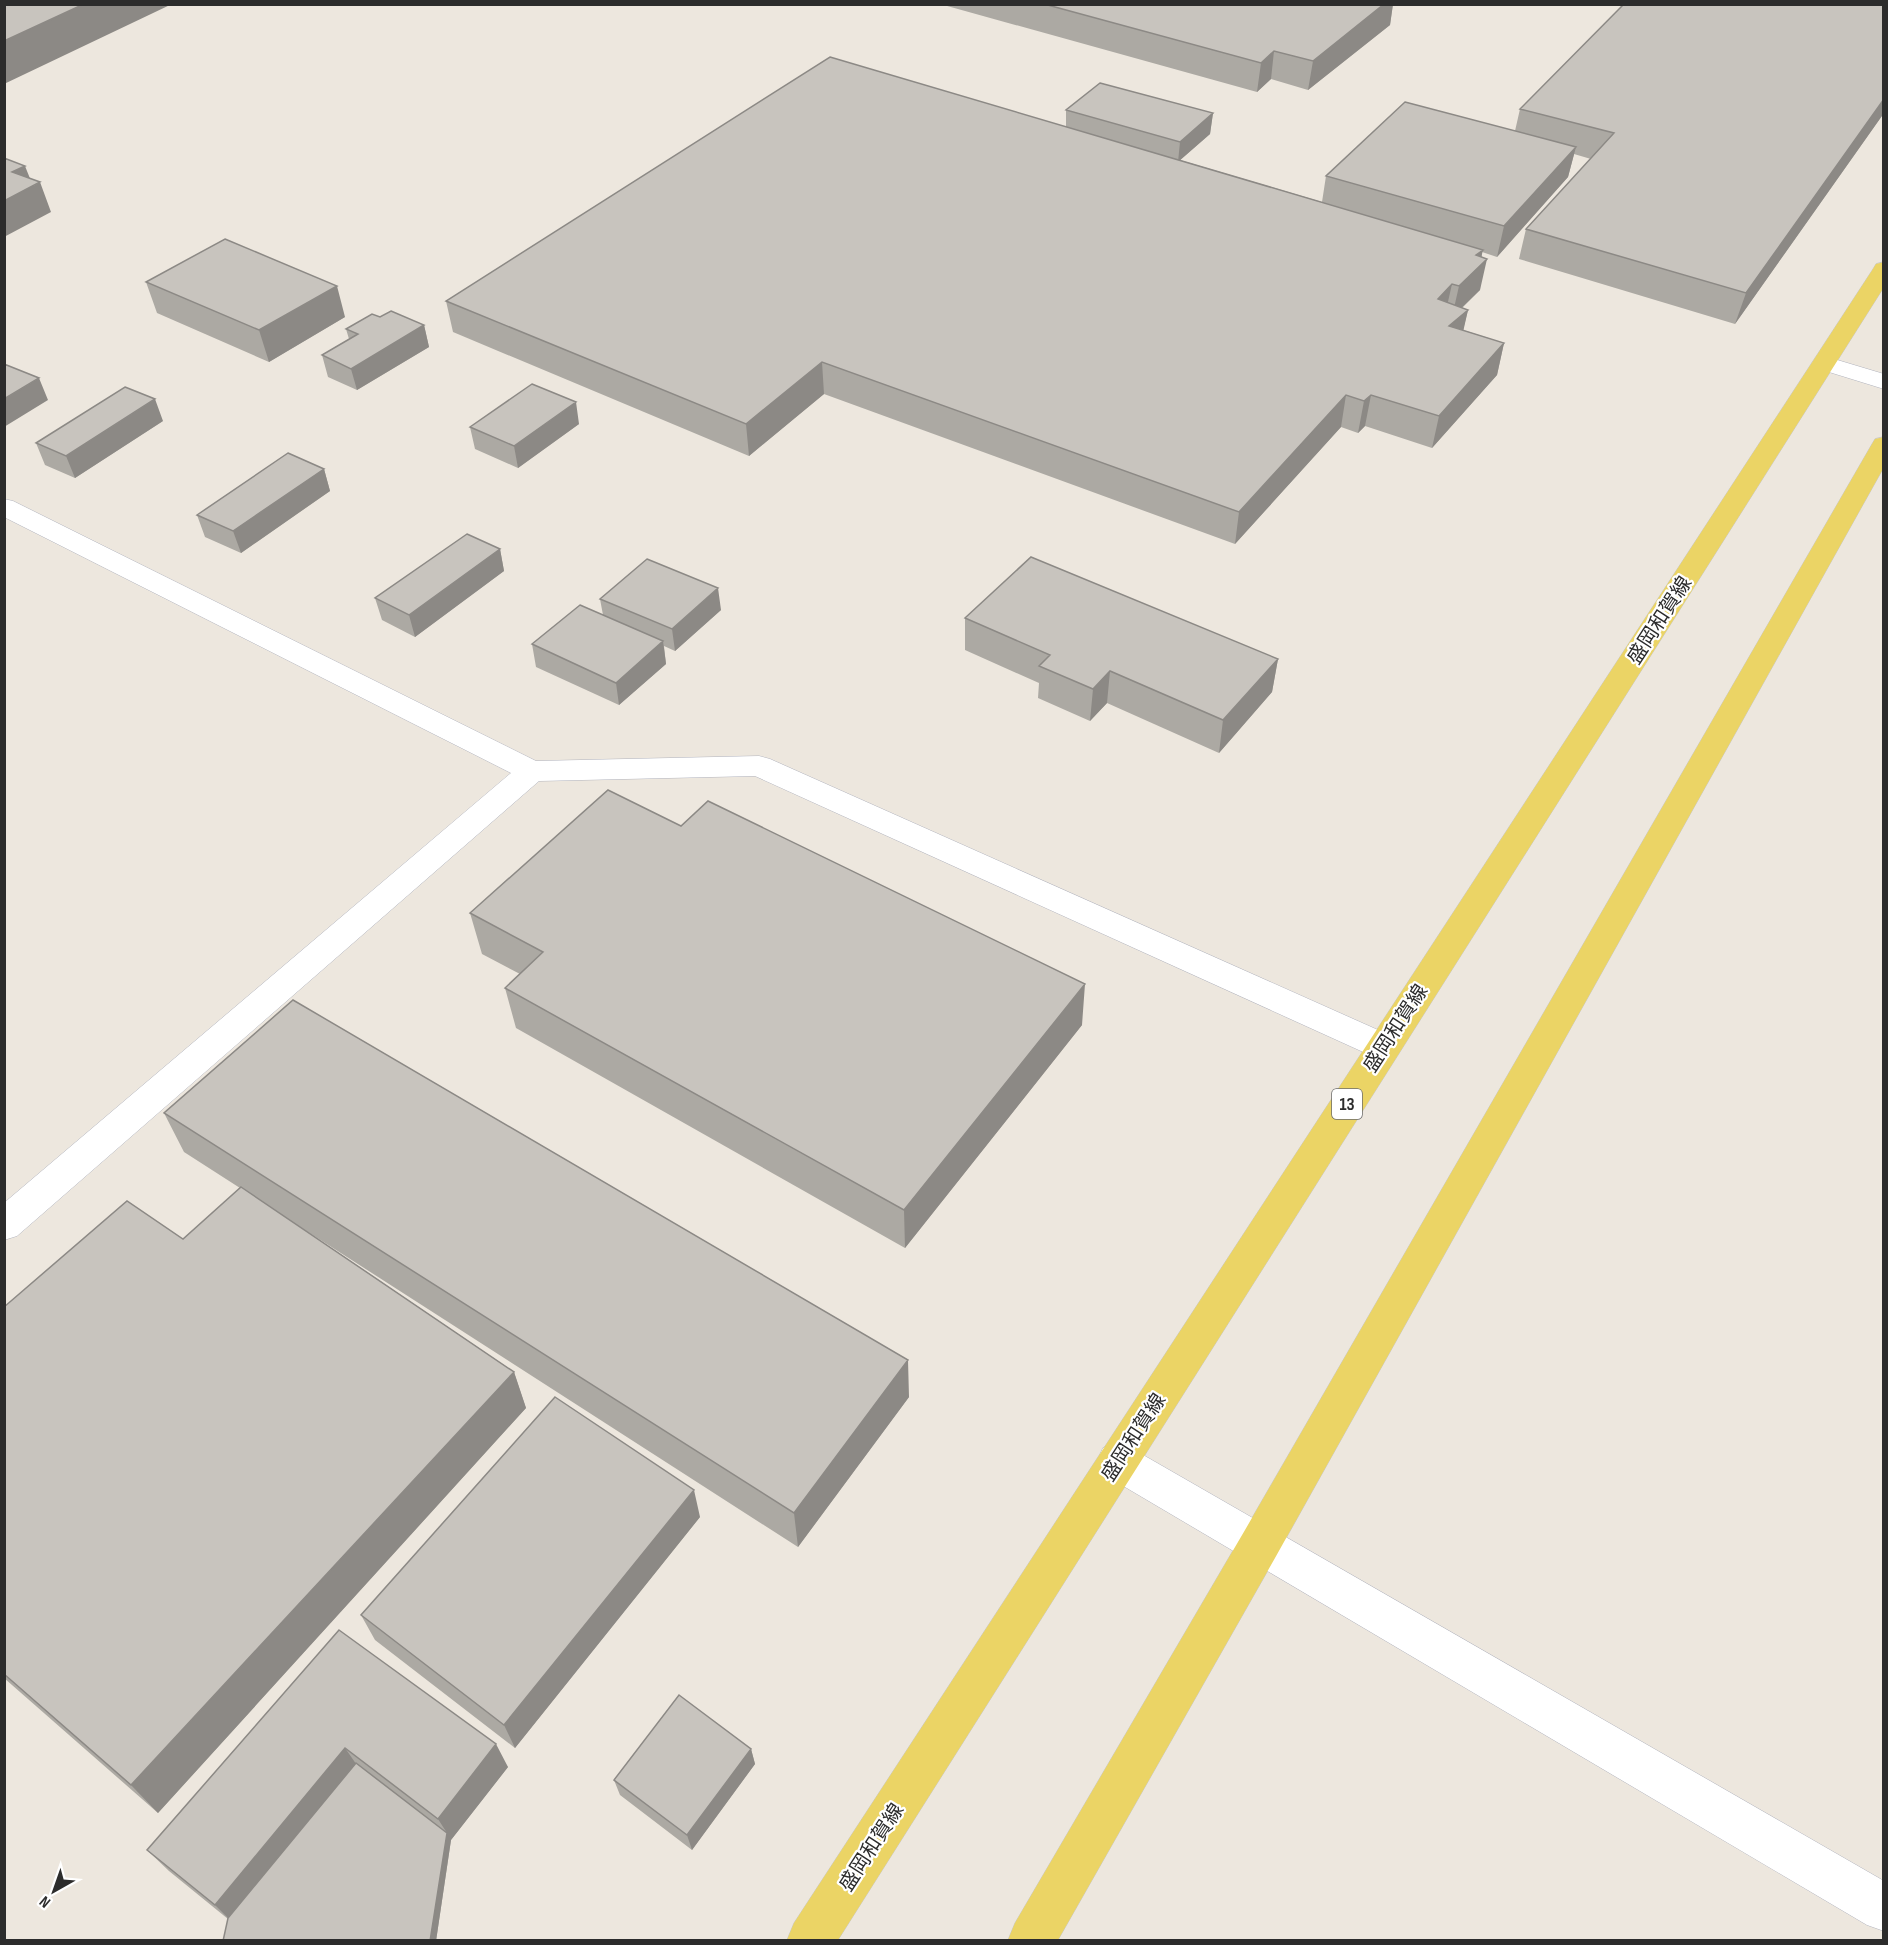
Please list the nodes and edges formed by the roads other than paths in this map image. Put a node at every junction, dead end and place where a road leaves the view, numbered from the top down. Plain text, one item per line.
1 (1884, 269) edge
2 (1824, 363) junction
3 (1884, 382) edge
4 (1884, 444) edge
5 (4, 507) edge
6 (532, 771) junction
7 (1384, 1047) junction
8 (4, 1225) edge
9 (1118, 1461) junction
10 (1260, 1544) junction
11 (1884, 1908) edge
12 (811, 1941) edge
13 (1032, 1941) edge

1 - 2 main road, 盛岡和賀線 / 13
2 - 3 street
2 - 7 main road, 盛岡和賀線 / 13
4 - 10 main road
5 - 6 street
6 - 7 street
6 - 8 street
7 - 9 main road, 盛岡和賀線 / 13
9 - 10 street
9 - 12 main road, 盛岡和賀線 / 13
10 - 11 street
10 - 13 main road

